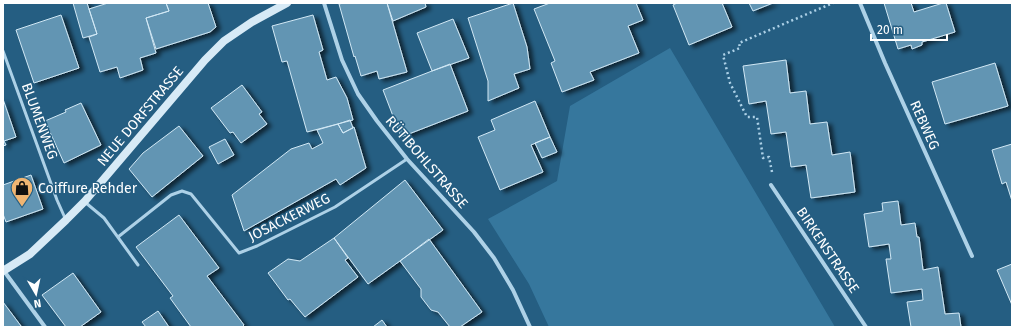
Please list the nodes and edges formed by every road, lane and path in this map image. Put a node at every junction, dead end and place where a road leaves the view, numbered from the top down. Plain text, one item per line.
1 (286, 3) edge
2 (324, 3) edge
3 (833, 3) edge
4 (860, 3) edge
5 (3, 51) edge
6 (407, 159) junction
7 (772, 172) dead end
8 (771, 185) dead end
9 (84, 201) junction
10 (66, 220) junction
11 (118, 237) junction
12 (972, 256) dead end
13 (138, 265) dead end
14 (3, 271) edge
15 (45, 327) edge
16 (530, 327) edge
17 (866, 327) edge

1 - 9 main road, NEUE DORFSTRASSE
2 - 6 street, RÜTIBOHLSTRASSE
3 - 7 path
4 - 12 street, REBWEG
5 - 10 lane, BLUMENWEG
6 - 11 lane, JOSACKERWEG
6 - 16 street, RÜTIBOHLSTRASSE
8 - 17 street, BIRKENSTRASSE
9 - 10 main road, NEUE DORFSTRASSE
9 - 11 lane
10 - 14 main road, NEUE DORFSTRASSE
11 - 13 lane
14 - 15 street

